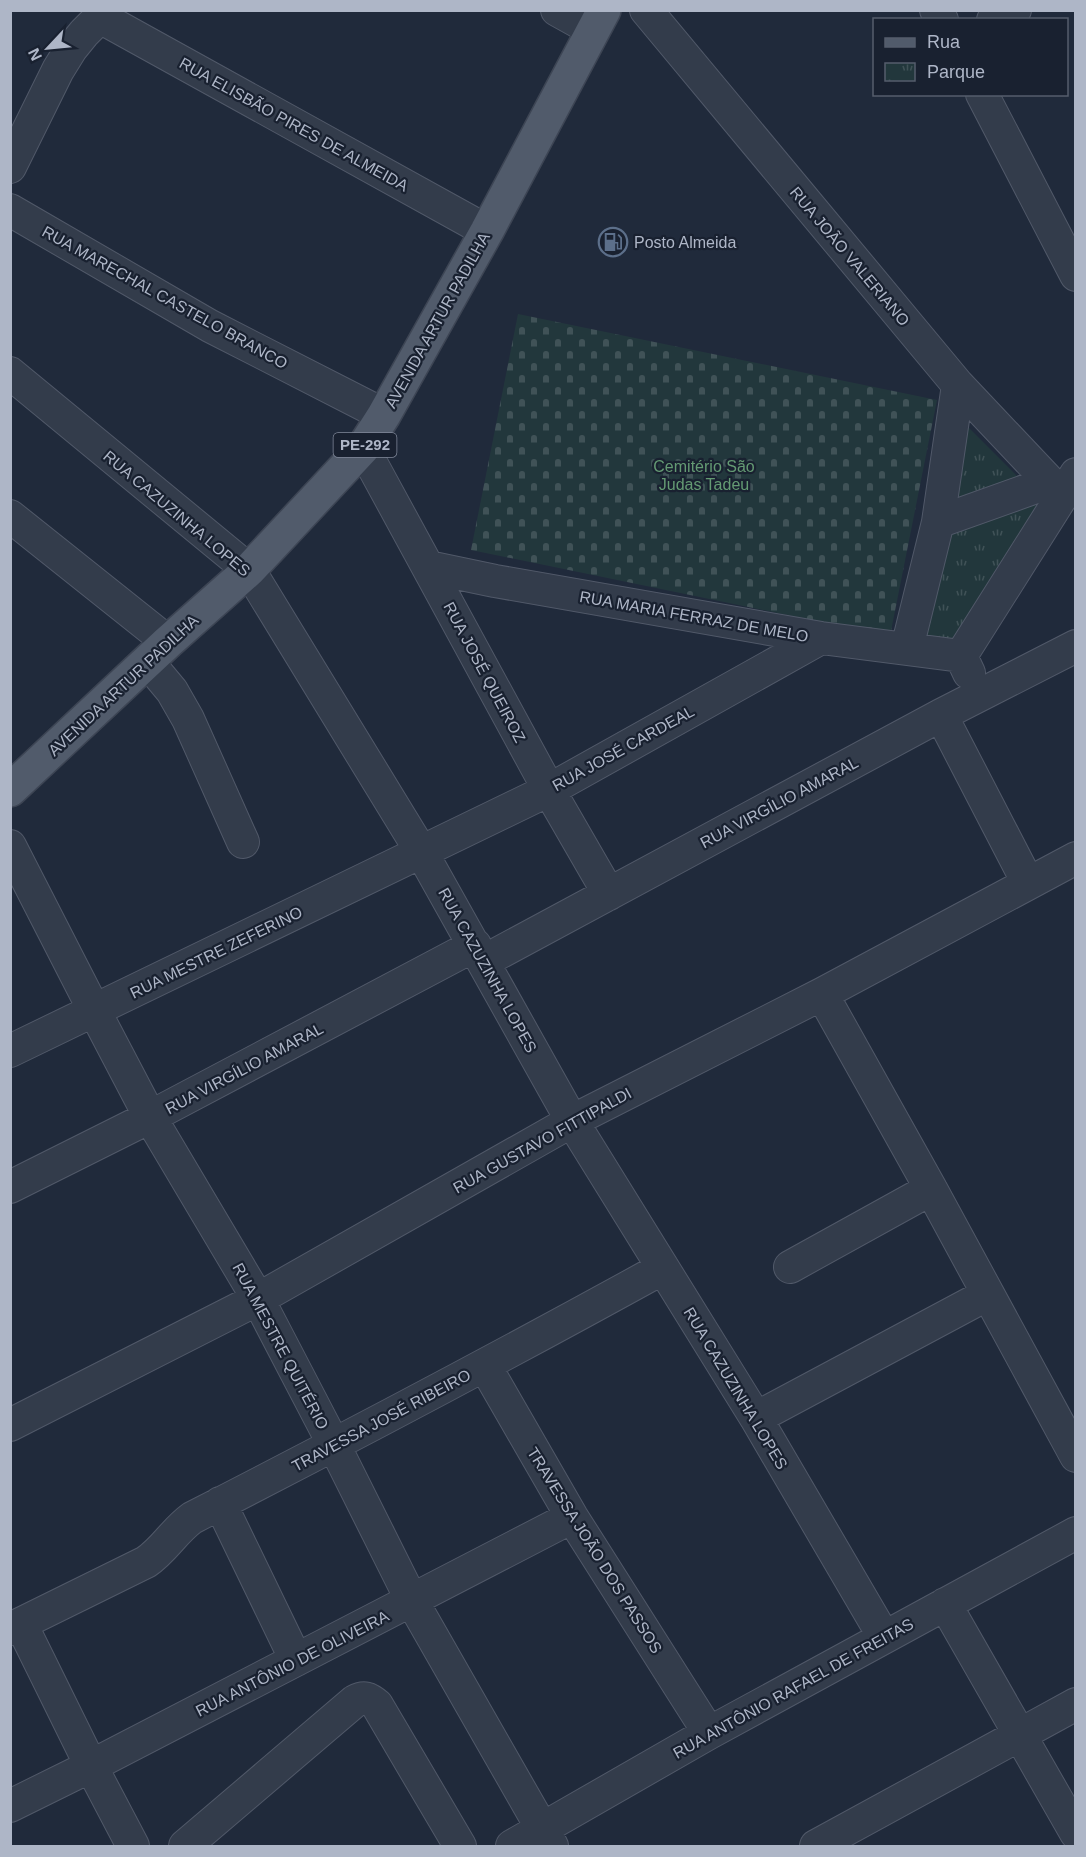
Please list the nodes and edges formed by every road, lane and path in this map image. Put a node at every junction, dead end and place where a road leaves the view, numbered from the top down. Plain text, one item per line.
1 (557, 10) edge
2 (646, 10) edge
3 (1015, 10) edge
4 (100, 14) edge
5 (997, 18) edge
6 (598, 20) edge
7 (983, 96) edge
8 (10, 167) edge
9 (10, 210) edge
10 (487, 231) junction
11 (1076, 275) edge
12 (10, 374) edge
13 (958, 385) junction
14 (384, 415) junction
15 (363, 448) junction
16 (1062, 484) edge
17 (10, 516) edge
18 (938, 522) junction
19 (428, 567) junction
20 (249, 570) junction
21 (821, 638) junction
22 (1076, 646) edge
23 (907, 648) junction
24 (157, 652) junction
25 (961, 656) junction
26 (980, 695) junction
27 (941, 715) junction
28 (10, 790) edge
29 (549, 790) junction
30 (243, 842) dead end
31 (10, 846) edge
32 (422, 853) junction
33 (1076, 858) edge
34 (1028, 883) junction
35 (609, 894) junction
36 (479, 953) junction
37 (822, 994) junction
38 (94, 1010) junction
39 (10, 1051) edge
40 (150, 1117) junction
41 (572, 1121) junction
42 (10, 1187) edge
43 (931, 1189) junction
44 (790, 1267) dead end
45 (663, 1268) junction
46 (988, 1294) junction
47 (258, 1299) junction
48 (485, 1366) junction
49 (756, 1418) junction
50 (10, 1425) edge
51 (334, 1445) junction
52 (1076, 1456) edge
53 (220, 1503) junction
54 (572, 1517) junction
55 (1076, 1533) edge
56 (412, 1601) junction
57 (945, 1604) junction
58 (16, 1626) edge
59 (884, 1637) junction
60 (296, 1660) junction
61 (1076, 1704) edge
62 (710, 1733) junction
63 (1020, 1736) junction
64 (91, 1766) junction
65 (10, 1806) edge
66 (1076, 1833) edge
67 (547, 1838) edge
68 (134, 1846) edge
69 (185, 1846) edge
70 (460, 1846) edge
71 (512, 1846) edge
72 (816, 1846) edge

1 - 6 street
2 - 13 street, RUA JOÃO VALERIANO
3 - 5 street
4 - 8 street
4 - 10 street, RUA ELISBÃO PIRES DE ALMEIDA
6 - 10 main road, AVENIDA ARTUR PADILHA / PE-292
7 - 11 street
9 - 14 street, RUA MARECHAL CASTELO BRANCO
10 - 14 main road, AVENIDA ARTUR PADILHA / PE-292
12 - 20 street, RUA CAZUZINHA LOPES
13 - 16 street, RUA JOÃO VALERIANO
13 - 18 street
14 - 15 main road, AVENIDA ARTUR PADILHA / PE-292
15 - 19 street, RUA JOSÉ QUEIROZ
15 - 20 main road, AVENIDA ARTUR PADILHA / PE-292
16 - 18 street
16 - 25 street
17 - 24 street
18 - 23 street
19 - 21 street, RUA MARIA FERRAZ DE MELO
19 - 29 street, RUA JOSÉ QUEIROZ
20 - 24 main road, AVENIDA ARTUR PADILHA / PE-292
20 - 32 street, RUA CAZUZINHA LOPES
21 - 23 street, RUA MARIA FERRAZ DE MELO
21 - 29 street, RUA JOSÉ CARDEAL
22 - 26 street, RUA VIRGÍLIO AMARAL
23 - 25 street, RUA MARIA FERRAZ DE MELO
24 - 28 main road, AVENIDA ARTUR PADILHA / PE-292
24 - 30 street
25 - 26 street
26 - 27 street, RUA VIRGÍLIO AMARAL
27 - 34 street
27 - 35 street, RUA VIRGÍLIO AMARAL
29 - 32 street, RUA JOSÉ CARDEAL
29 - 35 street, RUA JOSÉ QUEIROZ
31 - 38 street, RUA MESTRE QUITÉRIO
32 - 36 street, RUA CAZUZINHA LOPES
32 - 38 street, RUA MESTRE ZEFERINO
33 - 34 street, RUA GUSTAVO FITTIPALDI
34 - 37 street, RUA GUSTAVO FITTIPALDI
35 - 36 street, RUA VIRGÍLIO AMARAL
36 - 40 street, RUA VIRGÍLIO AMARAL
36 - 41 street, RUA CAZUZINHA LOPES
37 - 41 street, RUA GUSTAVO FITTIPALDI
37 - 43 street
38 - 39 street, RUA MESTRE ZEFERINO
38 - 40 street, RUA MESTRE QUITÉRIO
40 - 42 street, RUA VIRGÍLIO AMARAL
40 - 47 street, RUA MESTRE QUITÉRIO
41 - 45 street, RUA CAZUZINHA LOPES
41 - 47 street, RUA GUSTAVO FITTIPALDI
43 - 44 street
43 - 46 street
45 - 48 street, TRAVESSA JOSÉ RIBEIRO
45 - 49 street, RUA CAZUZINHA LOPES
46 - 49 street
46 - 52 street
47 - 50 street, RUA GUSTAVO FITTIPALDI
47 - 51 street, RUA MESTRE QUITÉRIO
48 - 51 street, TRAVESSA JOSÉ RIBEIRO
48 - 54 street, TRAVESSA JOÃO DOS PASSOS
49 - 59 street, RUA CAZUZINHA LOPES
51 - 53 street, TRAVESSA JOSÉ RIBEIRO
51 - 56 street, RUA MESTRE QUITÉRIO
53 - 58 street, TRAVESSA JOSÉ RIBEIRO
53 - 60 street
54 - 56 street, RUA ANTÔNIO DE OLIVEIRA
54 - 62 street, TRAVESSA JOÃO DOS PASSOS
55 - 57 street, RUA ANTÔNIO RAFAEL DE FREITAS
56 - 60 street, RUA ANTÔNIO DE OLIVEIRA
56 - 67 street, RUA MESTRE QUITÉRIO
57 - 59 street, RUA ANTÔNIO RAFAEL DE FREITAS
57 - 63 street
58 - 64 street
59 - 62 street, RUA ANTÔNIO RAFAEL DE FREITAS
60 - 64 street, RUA ANTÔNIO DE OLIVEIRA
61 - 63 street
62 - 67 street, RUA ANTÔNIO RAFAEL DE FREITAS
63 - 66 street
63 - 72 street
64 - 65 street, RUA ANTÔNIO DE OLIVEIRA
64 - 68 street
67 - 71 street, RUA ANTÔNIO RAFAEL DE FREITAS
69 - 70 street

